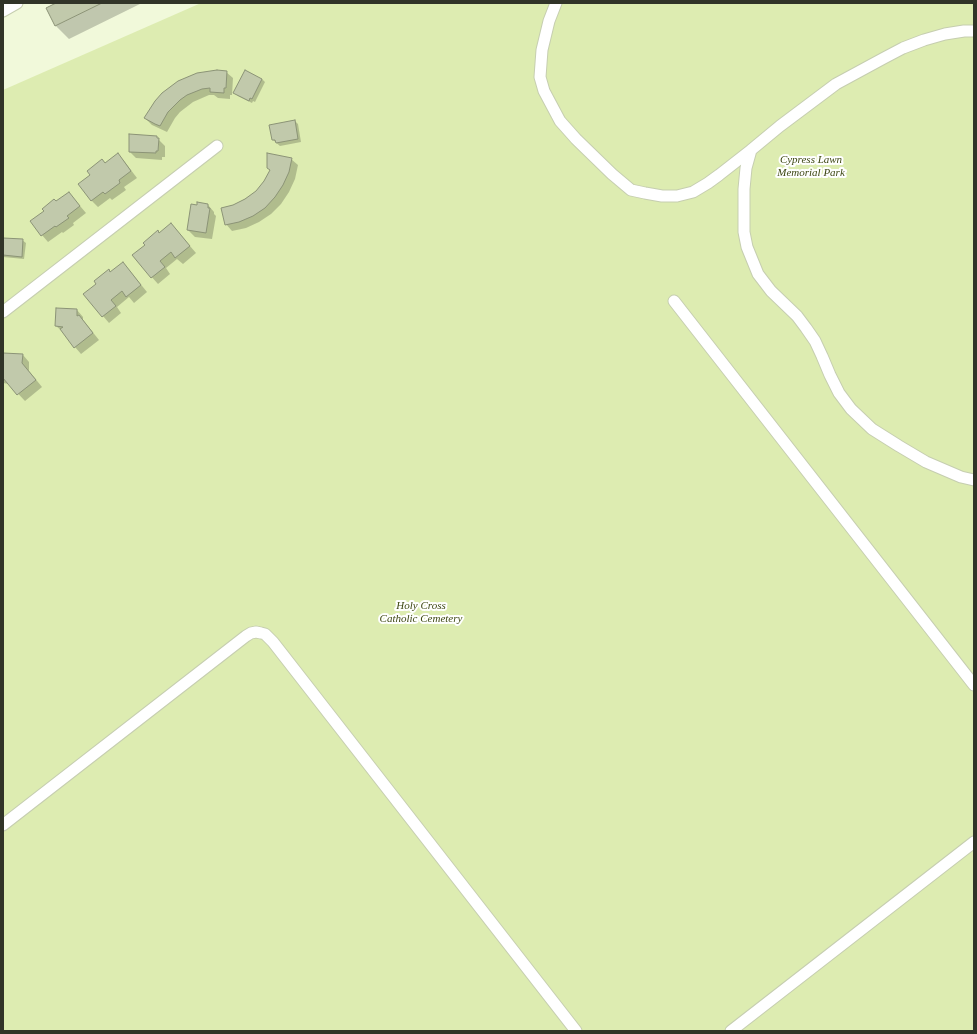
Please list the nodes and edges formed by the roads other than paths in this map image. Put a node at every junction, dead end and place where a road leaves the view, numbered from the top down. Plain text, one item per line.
1 (17, 3) edge
2 (556, 3) edge
3 (3, 11) edge
4 (974, 31) edge
5 (216, 146) dead end
6 (751, 150) junction
7 (674, 301) dead end
8 (3, 312) edge
9 (974, 480) edge
10 (974, 685) edge
11 (3, 825) edge
12 (974, 842) edge
13 (576, 1031) edge
14 (731, 1031) edge

1 - 3 lane
2 - 6 lane
4 - 6 lane
5 - 8 lane
6 - 9 lane
7 - 10 lane
11 - 13 lane
12 - 14 lane

